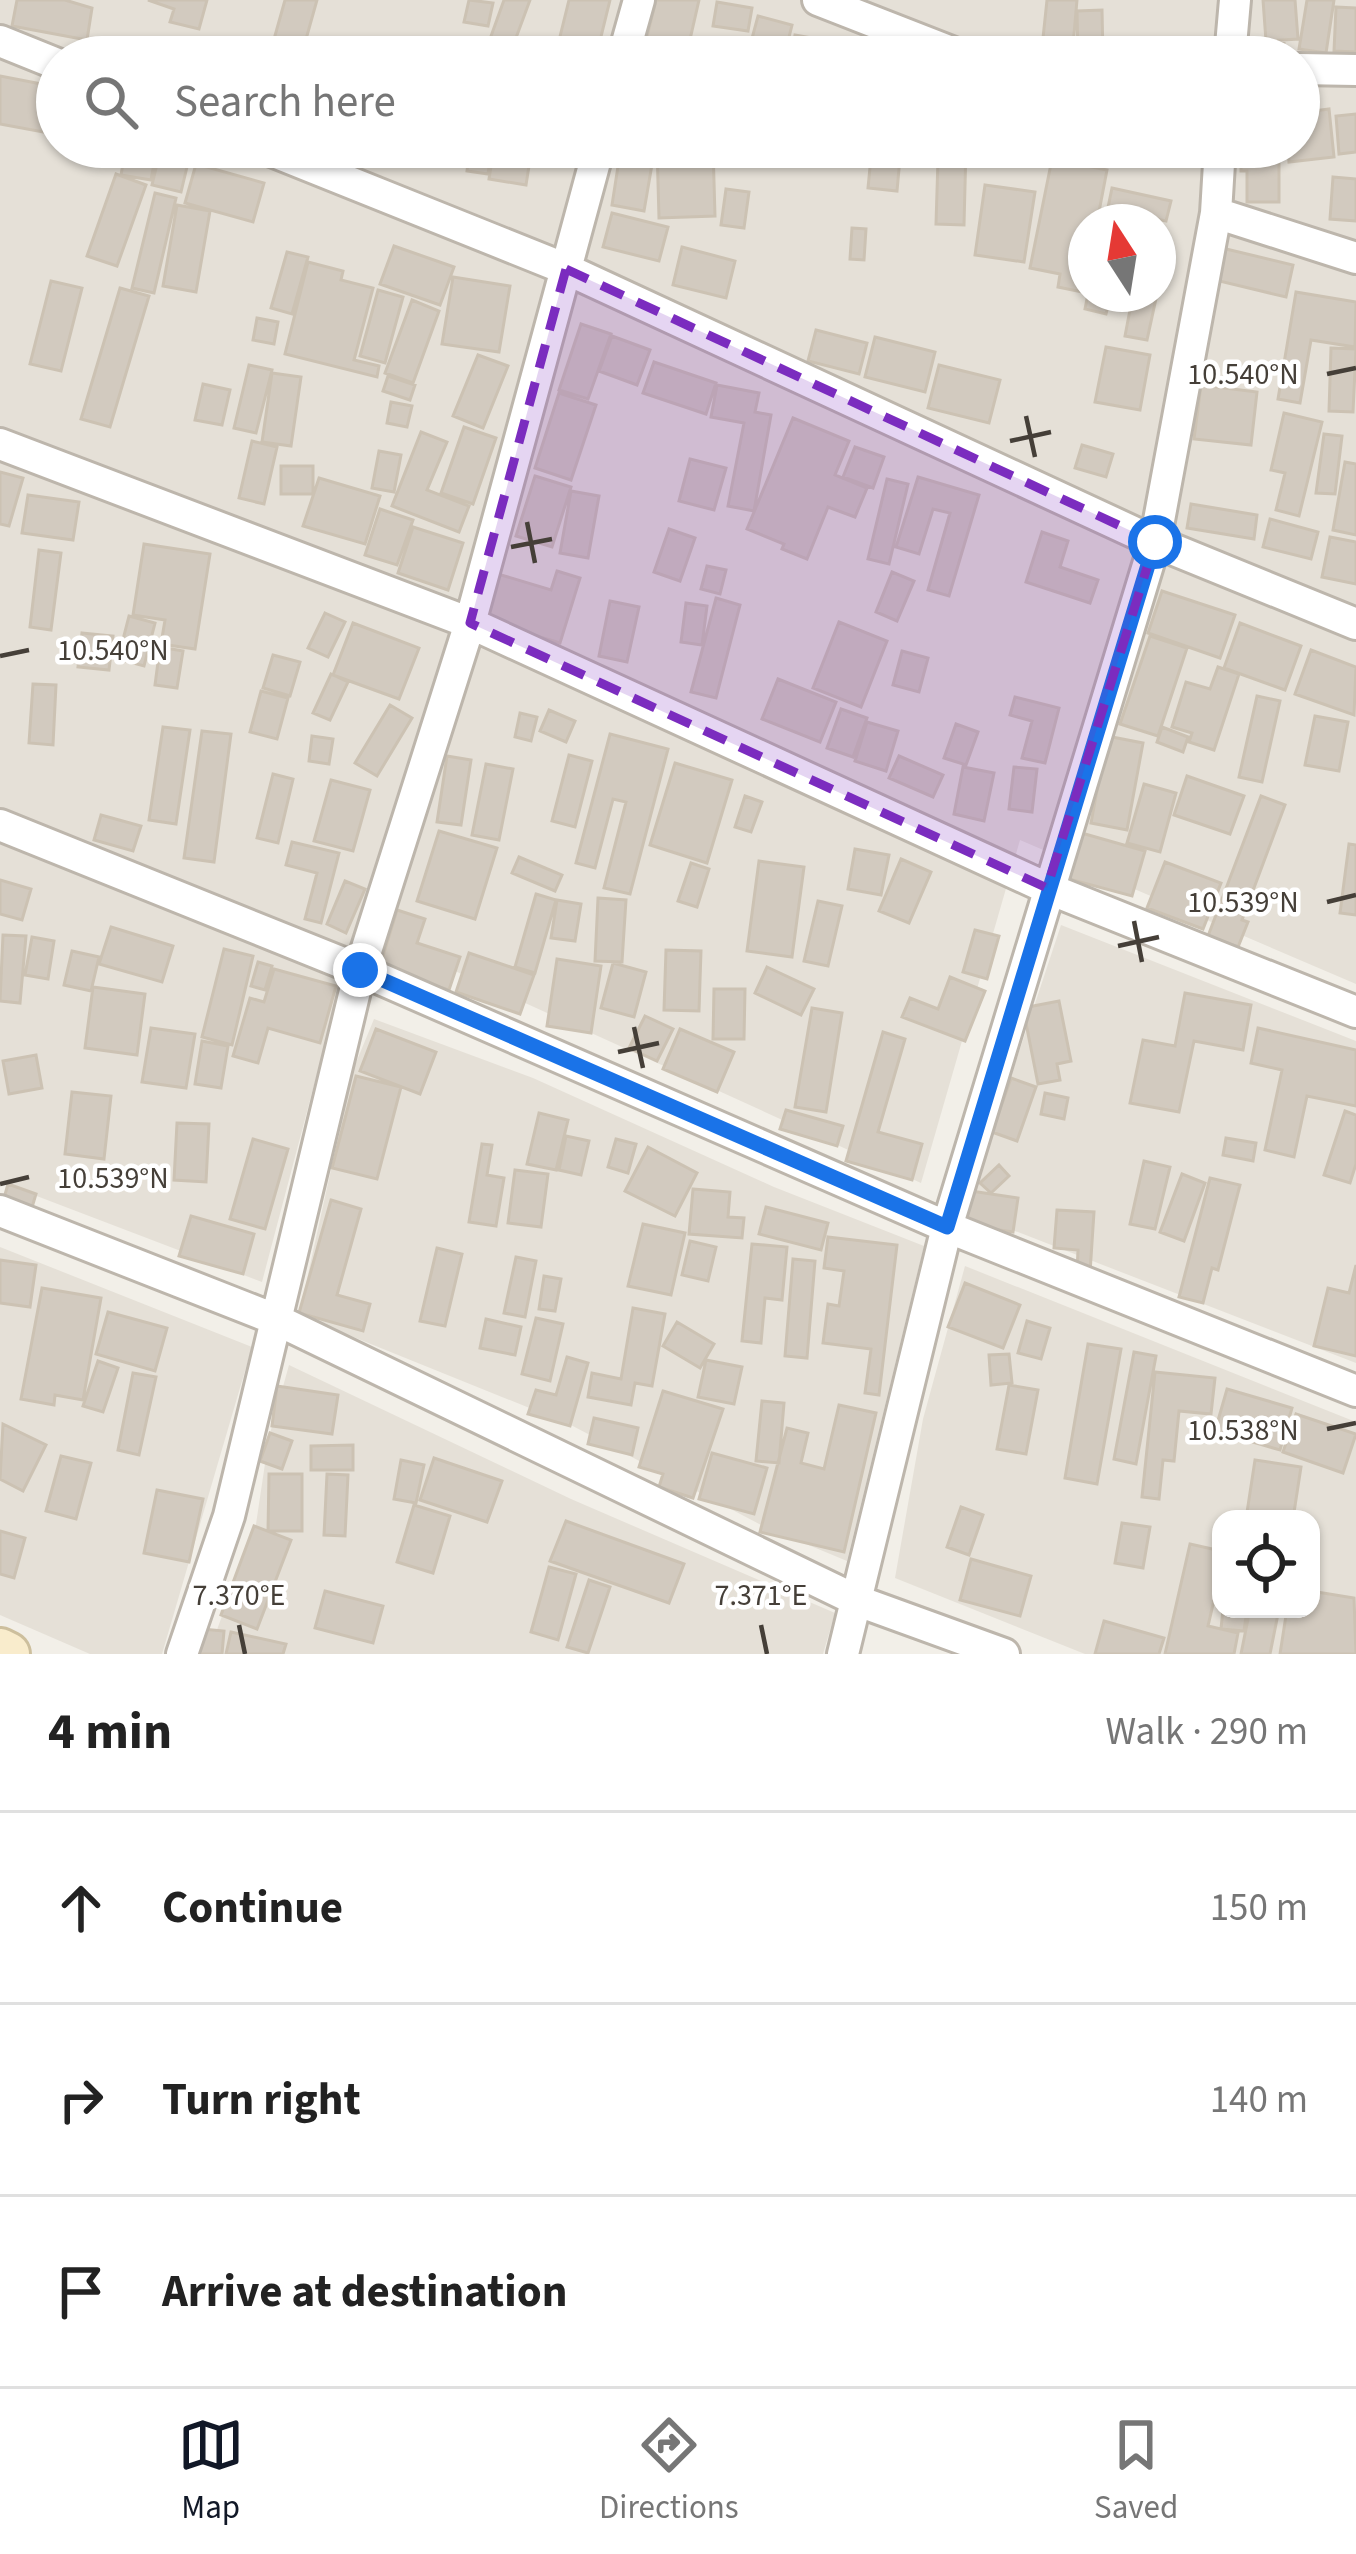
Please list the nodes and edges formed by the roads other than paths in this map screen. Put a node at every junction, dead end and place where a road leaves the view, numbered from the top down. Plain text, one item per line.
1 (639, 0) edge
2 (818, 0) edge
3 (1235, 0) edge
4 (629, 36) edge
5 (910, 36) edge
6 (1232, 36) edge
7 (0, 41) edge
8 (36, 56) edge
9 (1320, 69) edge
10 (1356, 70) edge
11 (314, 168) edge
12 (593, 168) edge
13 (1212, 168) edge
14 (1216, 213) junction
15 (1356, 258) edge
16 (566, 269) junction
17 (0, 445) edge
18 (1155, 542) junction
19 (470, 623) junction
20 (1356, 624) edge
21 (0, 825) edge
22 (1047, 888) junction
23 (360, 970) junction
24 (1356, 1012) edge
25 (0, 1210) edge
26 (947, 1227) junction
27 (278, 1320) junction
28 (1356, 1390) edge
29 (858, 1601) junction
30 (0, 1650) edge
31 (8, 1654) edge
32 (182, 1654) edge
33 (842, 1654) edge
34 (1004, 1654) edge

1 - 4 street
2 - 5 street
3 - 6 street
7 - 8 street
9 - 10 street
11 - 16 street
12 - 16 street
13 - 14 street
14 - 15 street
14 - 18 street
16 - 18 street
16 - 19 street
17 - 19 street
18 - 20 street
18 - 22 street
19 - 22 street
19 - 23 street
21 - 23 street
22 - 24 street
22 - 26 street
23 - 26 street
23 - 27 street
25 - 27 street
26 - 28 street
26 - 29 street
27 - 29 street
27 - 32 street
29 - 33 street
29 - 34 street
30 - 31 main road

